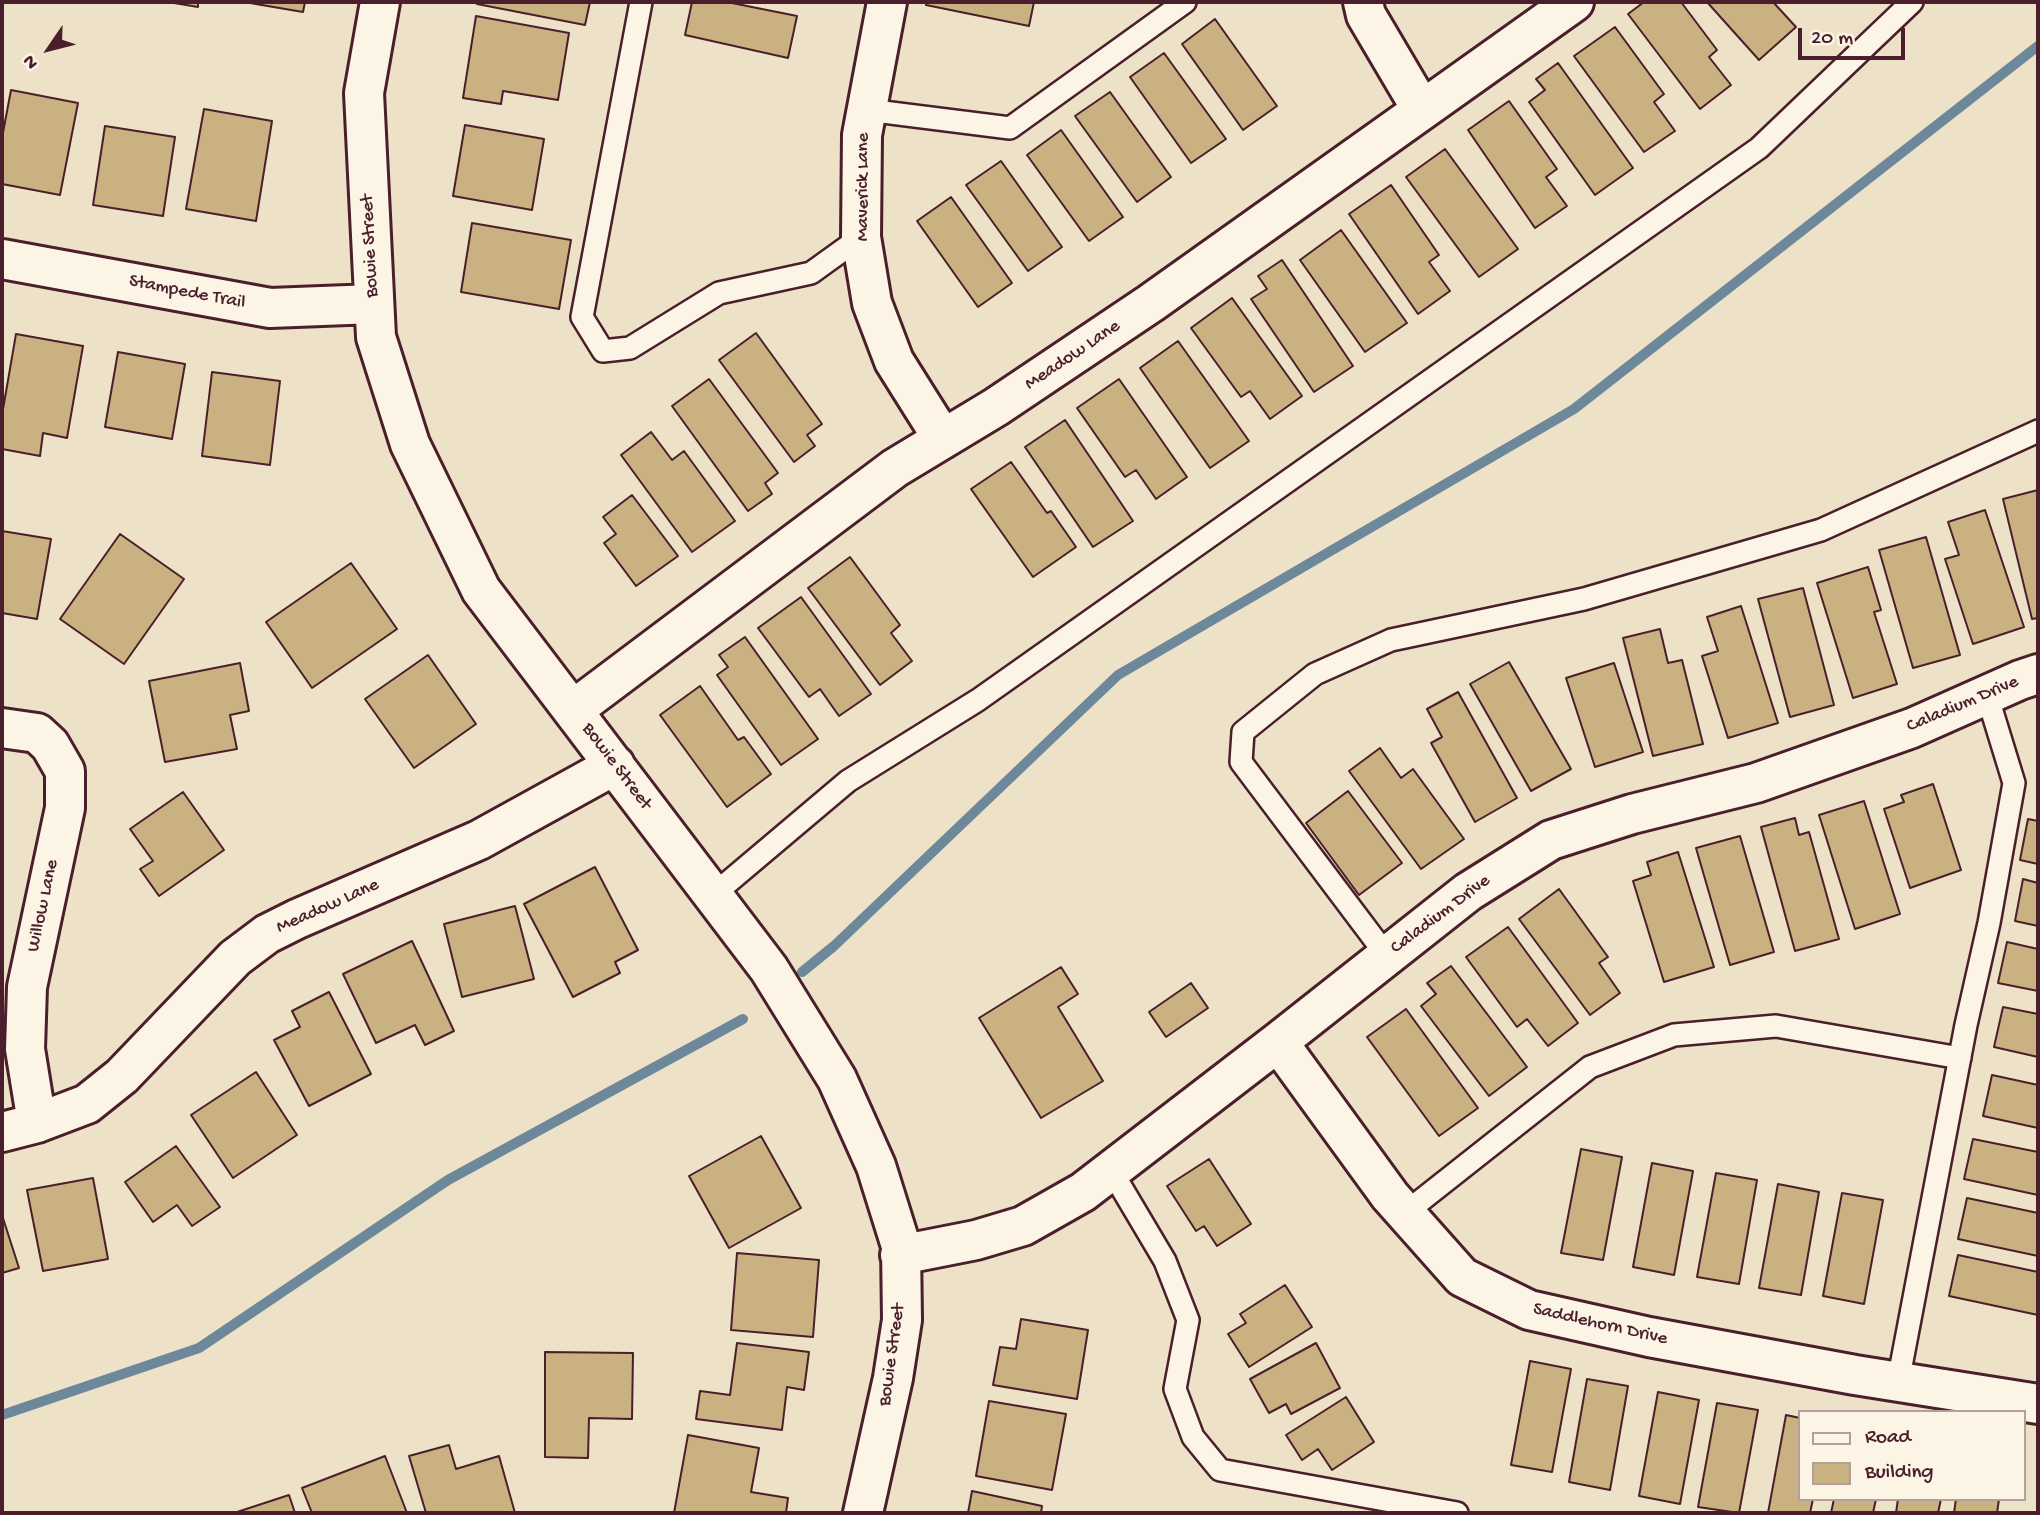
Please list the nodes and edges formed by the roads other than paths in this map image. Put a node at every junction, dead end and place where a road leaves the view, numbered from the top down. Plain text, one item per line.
1 (380, 2) edge
2 (641, 2) edge
3 (887, 2) edge
4 (1185, 2) edge
5 (1363, 2) edge
6 (1574, 2) edge
7 (1912, 2) edge
8 (1159, 10) edge
9 (867, 110) junction
10 (1422, 110) junction
11 (861, 237) junction
12 (2, 258) edge
13 (374, 304) junction
14 (2038, 431) edge
15 (943, 439) junction
16 (2038, 674) edge
17 (1987, 695) junction
18 (573, 710) junction
19 (2, 728) edge
20 (615, 765) junction
21 (713, 895) junction
22 (1387, 956) junction
23 (1278, 1042) junction
24 (1960, 1058) junction
25 (20, 1128) edge
26 (1111, 1170) junction
27 (1405, 1213) junction
28 (900, 1255) junction
29 (1898, 1382) junction
30 (2038, 1404) edge
31 (863, 1513) edge
32 (1457, 1513) edge

1 - 13 street, Bowie Street
2 - 11 lane
3 - 9 street, Maverick Lane
4 - 8 lane
5 - 10 street
6 - 10 street, Meadow Lane
7 - 21 lane
8 - 9 lane
9 - 11 street, Maverick Lane
10 - 15 street, Meadow Lane
11 - 15 street, Maverick Lane
12 - 13 street, Stampede Trail
13 - 18 street, Bowie Street
14 - 22 lane
15 - 18 street, Meadow Lane
16 - 17 street, Caladium Drive
17 - 22 street, Caladium Drive
17 - 24 lane
18 - 20 street, Bowie Street
19 - 25 street, Willow Lane
20 - 21 street, Bowie Street
20 - 25 street, Meadow Lane
21 - 28 street, Bowie Street
22 - 23 street, Caladium Drive
23 - 26 street, Caladium Drive
23 - 27 street, Saddlehorn Drive
24 - 27 lane
24 - 29 lane
26 - 28 street, Caladium Drive
26 - 32 lane
27 - 29 street, Saddlehorn Drive
28 - 31 street, Bowie Street
29 - 30 street, Saddlehorn Drive

